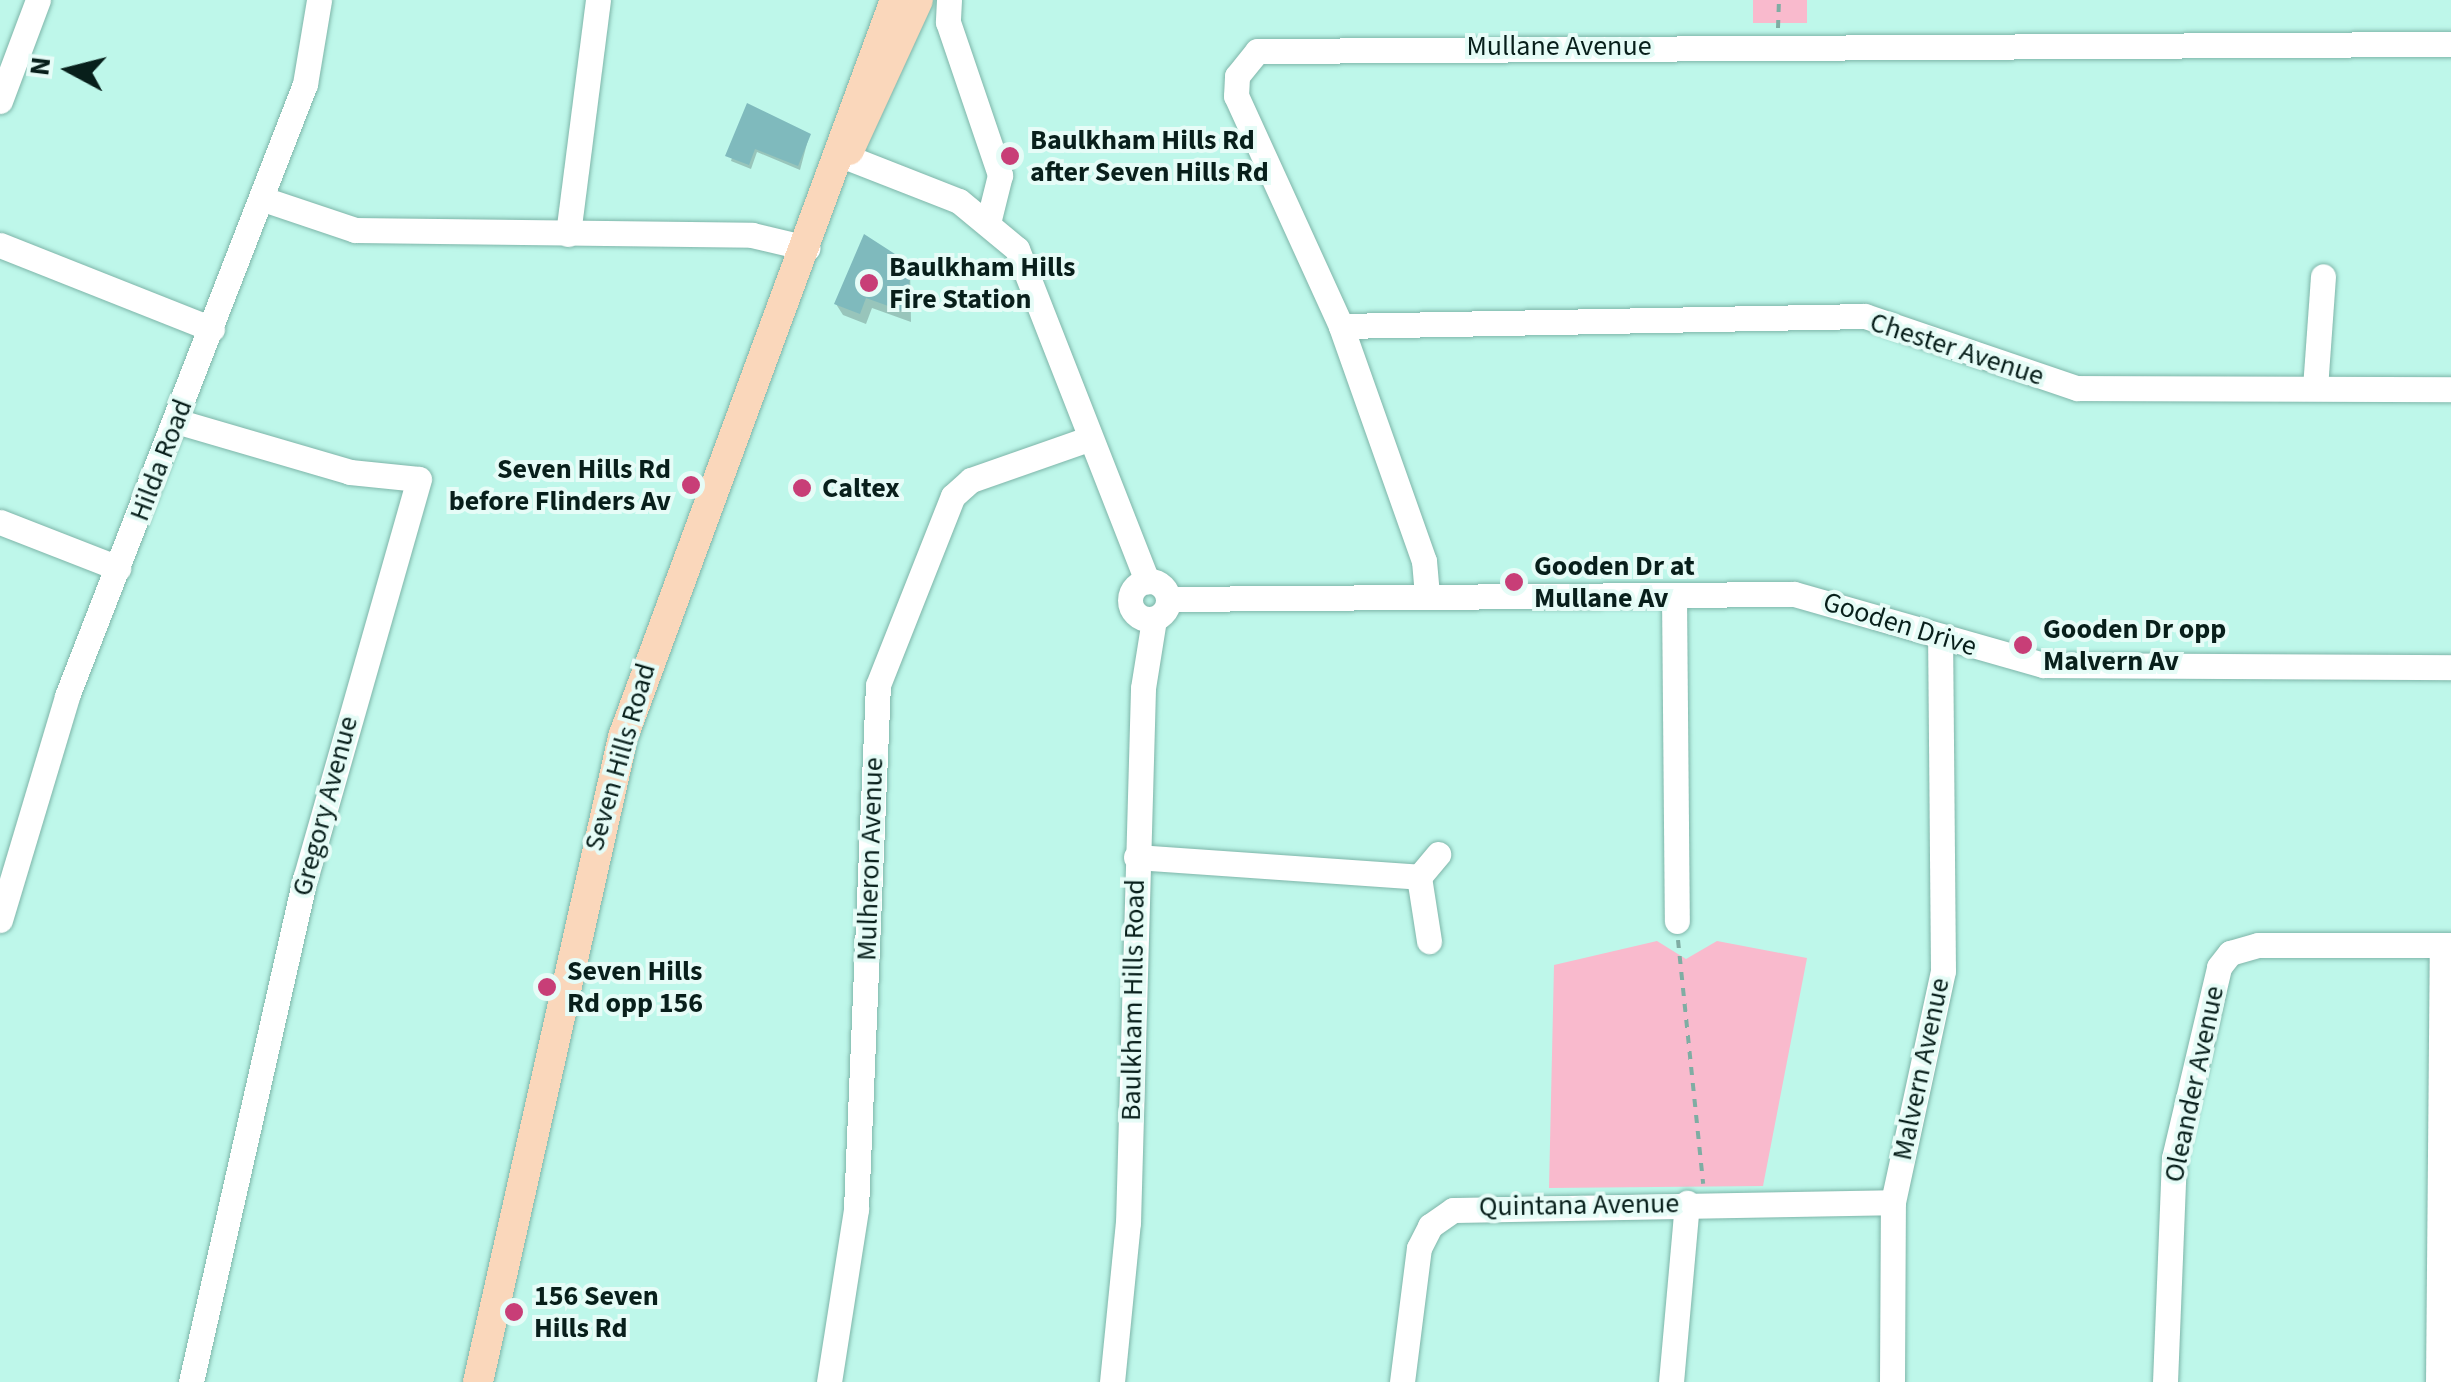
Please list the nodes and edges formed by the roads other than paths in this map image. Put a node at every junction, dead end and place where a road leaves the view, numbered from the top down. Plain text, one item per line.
1 (38, 0) edge
2 (319, 0) edge
3 (598, 0) edge
4 (895, 0) edge
5 (918, 0) edge
6 (950, 3) edge
7 (2451, 44) edge
8 (0, 100) edge
9 (844, 156) junction
10 (263, 199) junction
11 (989, 218) junction
12 (568, 234) junction
13 (0, 244) edge
14 (807, 248) junction
15 (2323, 276) dead end
16 (1341, 326) junction
17 (212, 329) junction
18 (2316, 388) junction
19 (2451, 389) edge
20 (176, 421) junction
21 (1088, 439) junction
22 (0, 522) edge
23 (118, 568) junction
24 (1427, 595) junction
25 (1674, 595) junction
26 (1161, 609) junction
27 (1940, 636) junction
28 (2451, 667) edge
29 (1438, 854) dead end
30 (1136, 858) junction
31 (1419, 877) junction
32 (0, 920) edge
33 (1677, 920) road end
34 (1429, 941) dead end
35 (2447, 945) edge
36 (1893, 1202) junction
37 (1696, 1203) junction
38 (191, 1382) edge
39 (478, 1382) edge
40 (828, 1382) edge
41 (1112, 1382) edge
42 (1402, 1382) edge
43 (1670, 1382) edge
44 (1892, 1382) edge
45 (2165, 1382) edge
46 (2438, 1382) edge

1 - 8 street
2 - 10 street, Hilda Road
3 - 12 street
4 - 9 main road, Seven Hills Road
5 - 9 main road, Seven Hills Road
6 - 11 street
7 - 16 street, Mullane Avenue
9 - 11 street
9 - 14 main road, Seven Hills Road
10 - 12 street
10 - 17 street, Hilda Road
11 - 21 street
12 - 14 street
13 - 17 street
14 - 39 main road, Seven Hills Road
15 - 18 street
16 - 18 street, Chester Avenue
16 - 24 street, Mullane Avenue
17 - 20 street, Hilda Road
18 - 19 street, Chester Avenue
20 - 23 street, Hilda Road
20 - 38 street, Gregory Avenue
21 - 26 street
21 - 40 street, Mulheron Avenue
22 - 23 street
23 - 32 street, Hilda Road
24 - 25 street, Gooden Drive
24 - 26 street, Gooden Drive
25 - 27 street, Gooden Drive
25 - 33 street
26 - 30 street, Baulkham Hills Road
27 - 28 street, Gooden Drive
27 - 36 street, Malvern Avenue
29 - 31 street
30 - 31 street
30 - 41 street, Baulkham Hills Road
31 - 34 street
35 - 45 street, Oleander Avenue
35 - 46 street
36 - 37 street, Quintana Avenue
36 - 44 street, Malvern Avenue
37 - 42 street, Quintana Avenue
37 - 43 street

